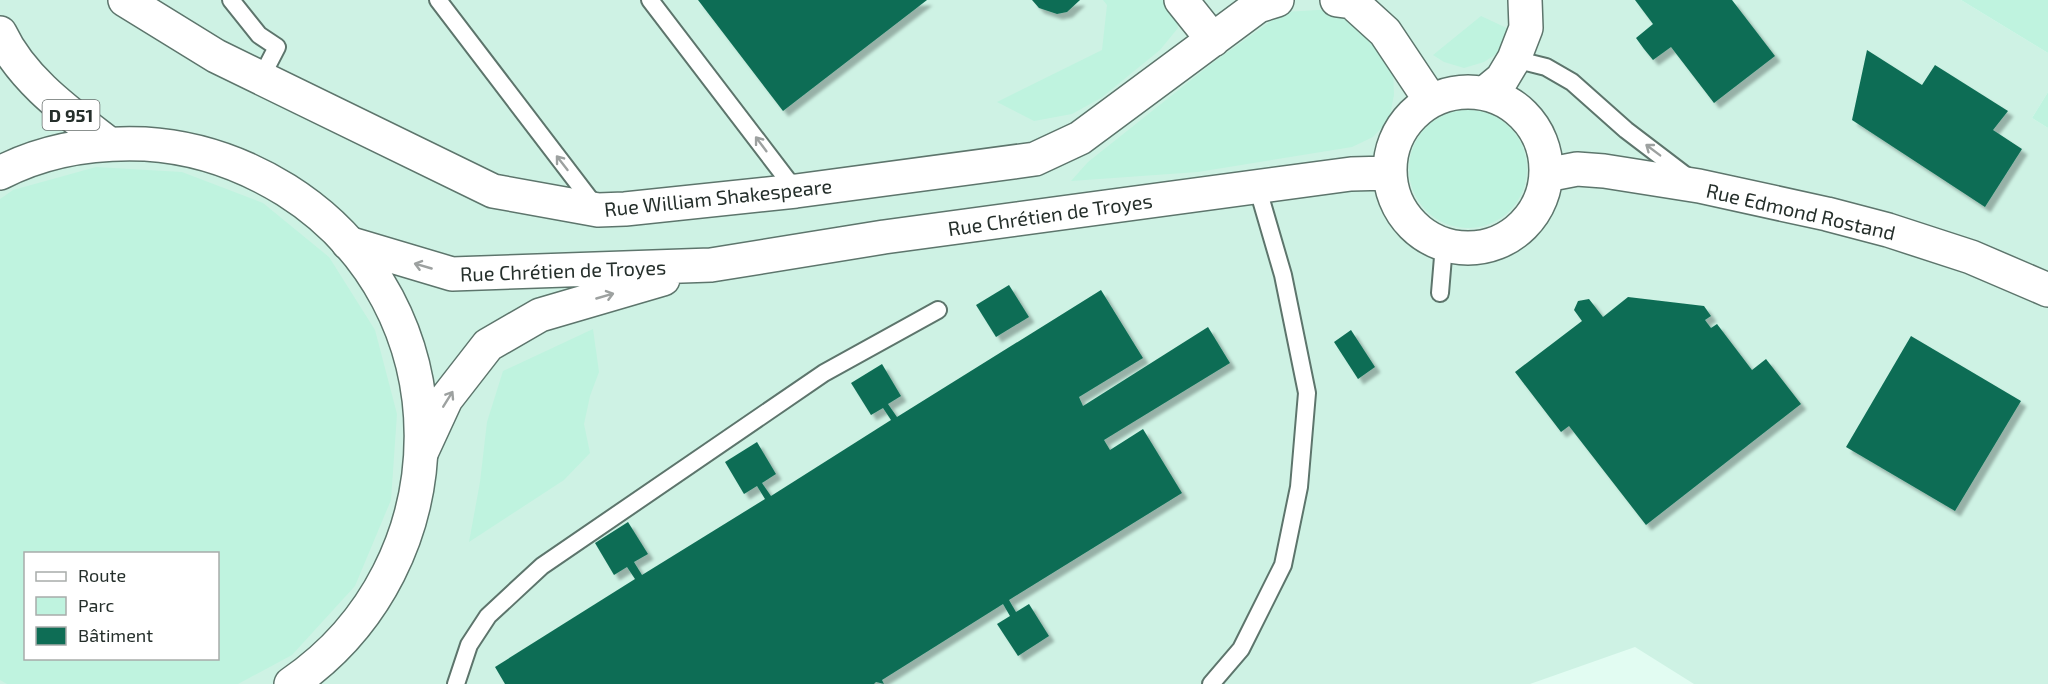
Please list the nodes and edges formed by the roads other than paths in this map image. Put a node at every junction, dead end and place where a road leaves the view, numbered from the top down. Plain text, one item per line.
1 (125, 0) edge
2 (438, 0) edge
3 (650, 0) edge
4 (1181, 0) edge
5 (1277, 0) edge
6 (1337, 0) edge
7 (1524, 0) edge
8 (238, 2) edge
9 (0, 33) edge
10 (1213, 40) junction
11 (1514, 59) junction
12 (261, 78) junction
13 (1485, 93) junction
14 (1431, 100) junction
15 (109, 144) junction
16 (0, 173) edge
17 (1389, 173) junction
18 (1546, 175) junction
19 (1257, 186) junction
20 (1699, 186) junction
21 (796, 191) junction
22 (598, 210) junction
23 (348, 243) junction
24 (1444, 245) junction
25 (711, 265) junction
26 (2048, 290) edge
27 (1440, 293) dead end
28 (938, 310) dead end
29 (422, 451) junction
30 (354, 627) junction
31 (291, 684) edge
32 (335, 684) edge
33 (456, 684) edge
34 (1211, 684) edge

1 - 12 street, Rue William Shakespeare
22 -> 2 lane
21 -> 3 lane
4 - 10 street
5 - 10 street
6 - 14 street
7 - 11 street
8 - 12 lane
9 - 15 street, D 951
10 - 21 street, Rue William Shakespeare
11 - 13 street
20 -> 11 lane
12 - 22 street, Rue William Shakespeare
13 - 14 street
13 - 18 street
14 - 17 street
15 - 16 street
15 - 23 street
17 - 19 street, Rue Chrétien de Troyes
17 - 24 street
18 - 20 street, Rue Edmond Rostand
18 - 24 street
19 - 25 street, Rue Chrétien de Troyes
19 - 34 lane
20 - 26 street, Rue Edmond Rostand
21 - 22 street, Rue William Shakespeare
25 -> 23 street, Rue Chrétien de Troyes
23 - 29 street
24 - 27 lane
29 -> 25 street, Rue Chrétien de Troyes
28 - 33 lane
29 - 30 street
30 - 31 street
30 - 32 street

